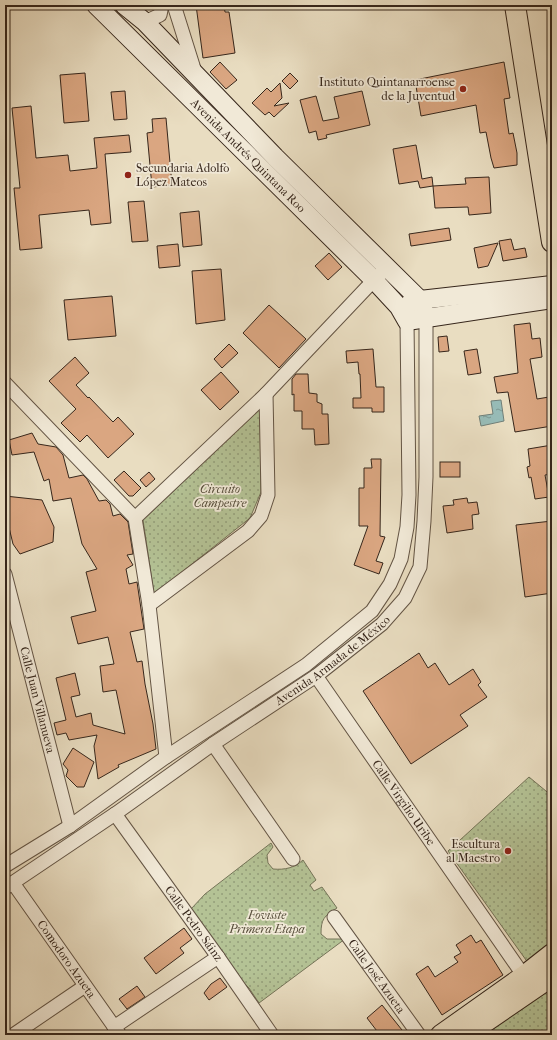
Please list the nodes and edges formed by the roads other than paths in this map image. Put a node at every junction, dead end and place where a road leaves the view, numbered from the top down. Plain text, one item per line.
1 (96, 5) edge
2 (162, 5) edge
3 (174, 5) edge
4 (515, 5) edge
5 (126, 7) edge
6 (145, 22) junction
7 (116, 23) junction
8 (196, 76) junction
9 (552, 242) edge
10 (381, 274) junction
11 (552, 284) edge
12 (552, 299) edge
13 (420, 300) junction
14 (403, 314) junction
15 (426, 318) junction
16 (5, 383) edge
17 (266, 394) junction
18 (135, 518) junction
19 (5, 574) edge
20 (149, 605) junction
21 (316, 676) junction
22 (213, 744) junction
23 (166, 757) junction
24 (115, 814) junction
25 (70, 826) junction
26 (293, 859) dead end
27 (5, 866) edge
28 (9, 886) edge
29 (334, 917) dead end
30 (552, 954) edge
31 (218, 957) junction
32 (552, 976) edge
33 (529, 982) junction
34 (85, 986) junction
35 (117, 1031) edge
36 (13, 1035) edge
37 (272, 1035) edge
38 (419, 1035) edge
39 (441, 1035) edge
40 (466, 1035) edge

1 - 7 main road, Avenida Andrés Quintana Roo
2 - 6 street
3 - 8 street
4 - 9 main road
5 - 6 main road, Avenida Andrés Quintana Roo
5 - 7 main road
6 - 8 main road, Avenida Andrés Quintana Roo
7 - 10 main road, Avenida Andrés Quintana Roo
8 - 10 main road, Avenida Andrés Quintana Roo
10 - 13 main road, Avenida Andrés Quintana Roo
10 - 14 main road, Avenida Andrés Quintana Roo
10 - 17 street
11 - 13 main road
12 - 15 main road
13 - 14 main road
13 - 15 main road, Avenida Armada de México
14 - 15 main road
14 - 23 street, Avenida Armada de México
15 - 21 street, Avenida Armada de México
16 - 18 street
17 - 18 street
17 - 20 street
18 - 20 street
19 - 25 street, Calle Juan Villanueva
20 - 23 street
21 - 22 street, Avenida Armada de México
21 - 33 street, Calle Virgilio Uribe
22 - 24 street, Avenida Armada de México
22 - 26 street
23 - 25 street, Avenida Armada de México
24 - 28 street, Avenida Armada de México
24 - 31 street, Calle Pedro Sáinz
25 - 27 street, Avenida Armada de México
28 - 34 street, Comodoro Azueta
29 - 38 street, Calle José Azueta
30 - 33 main road
31 - 35 street
31 - 37 street, Calle Pedro Sáinz
32 - 33 main road
33 - 39 main road
33 - 40 main road
34 - 35 street, Comodoro Azueta
34 - 36 street

